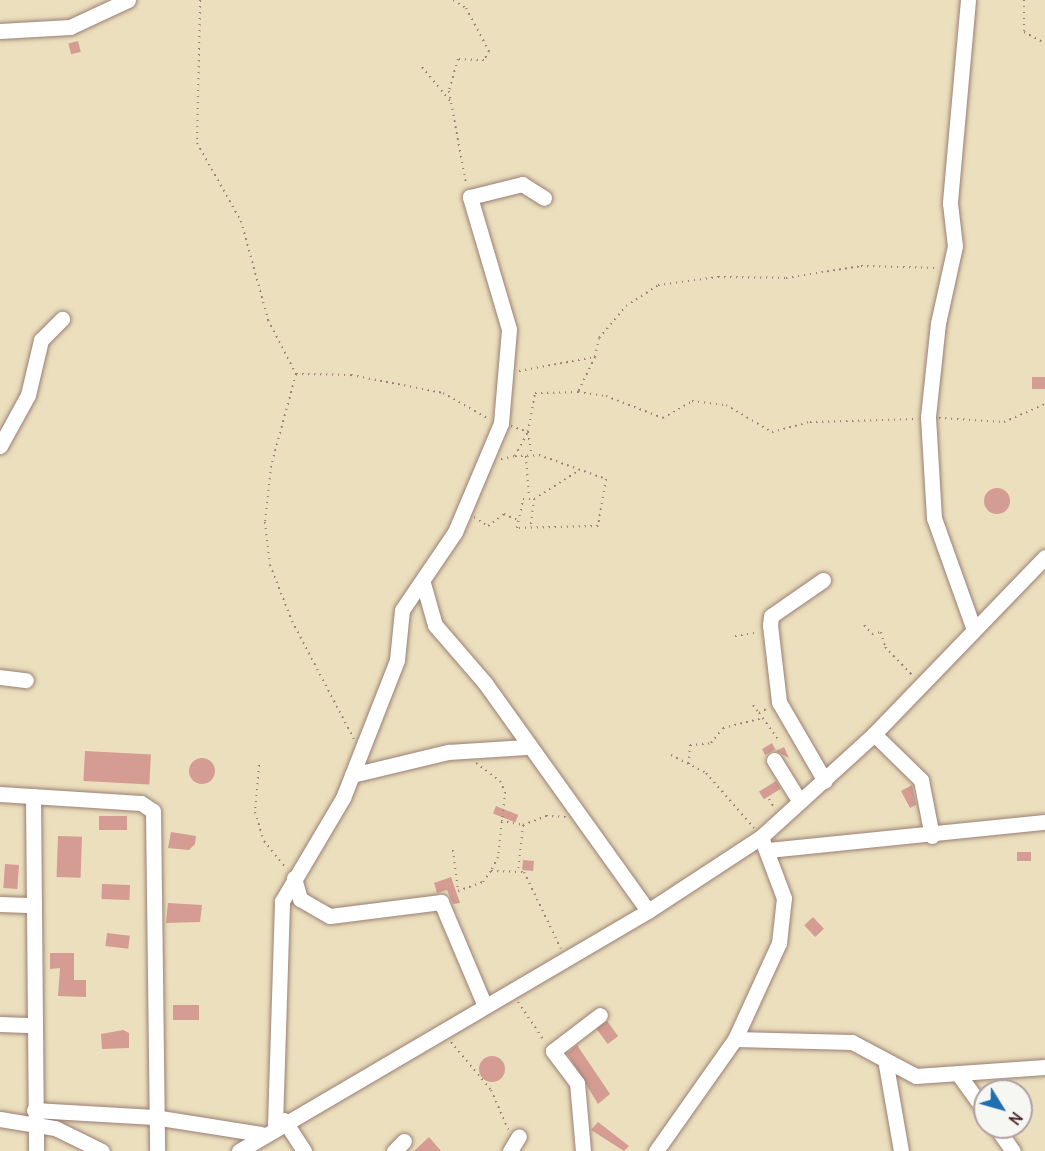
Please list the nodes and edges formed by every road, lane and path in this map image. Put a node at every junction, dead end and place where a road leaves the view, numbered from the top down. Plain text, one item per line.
1 (128, 0) edge
2 (200, 0) edge
3 (453, 0) edge
4 (968, 0) edge
5 (1024, 0) edge
6 (0, 31) edge
7 (1045, 43) edge
8 (422, 67) dead end
9 (450, 101) junction
10 (470, 197) junction
11 (544, 198) dead end
12 (948, 272) junction
13 (62, 319) dead end
14 (595, 357) junction
15 (296, 374) junction
16 (505, 382) junction
17 (579, 392) junction
18 (1045, 404) edge
19 (928, 417) junction
20 (501, 423) junction
21 (528, 432) junction
22 (0, 446) edge
23 (515, 456) junction
24 (526, 456) junction
25 (532, 456) junction
26 (489, 461) junction
27 (578, 471) junction
28 (529, 498) junction
29 (534, 499) junction
30 (462, 518) junction
31 (520, 521) junction
32 (531, 524) junction
33 (1045, 557) edge
34 (823, 580) dead end
35 (423, 583) junction
36 (864, 625) dead end
37 (973, 627) junction
38 (771, 631) junction
39 (735, 636) dead end
40 (0, 677) edge
41 (26, 680) dead end
42 (921, 683) junction
43 (779, 702) junction
44 (753, 705) dead end
45 (759, 713) junction
46 (762, 718) junction
47 (874, 734) junction
48 (778, 739) dead end
49 (526, 747) junction
50 (467, 750) junction
51 (671, 755) dead end
52 (359, 760) junction
53 (774, 760) dead end
54 (689, 764) junction
55 (259, 765) dead end
56 (352, 776) junction
57 (825, 781) junction
58 (0, 794) edge
59 (33, 796) junction
60 (800, 802) junction
61 (575, 813) junction
62 (500, 821) junction
63 (1045, 822) edge
64 (522, 825) junction
65 (932, 836) junction
66 (764, 843) junction
67 (453, 850) dead end
68 (491, 871) junction
69 (518, 872) junction
70 (294, 878) junction
71 (0, 904) edge
72 (34, 905) junction
73 (648, 911) junction
74 (565, 956) junction
75 (509, 990) junction
76 (484, 1004) junction
77 (600, 1015) dead end
78 (0, 1024) edge
79 (33, 1025) junction
80 (442, 1030) junction
81 (735, 1039) junction
82 (553, 1052) junction
83 (886, 1065) junction
84 (1045, 1067) edge
85 (958, 1075) junction
86 (973, 1095) edge
87 (35, 1116) junction
88 (154, 1117) junction
89 (0, 1119) edge
90 (279, 1123) junction
91 (261, 1134) junction
92 (515, 1143) edge
93 (36, 1151) edge
94 (102, 1151) edge
95 (157, 1151) edge
96 (239, 1151) edge
97 (304, 1151) edge
98 (583, 1151) edge
99 (656, 1151) edge
100 (901, 1151) edge

1 - 6 street
2 - 15 path
3 - 9 path
4 - 12 street
5 - 7 path
8 - 9 path
9 - 10 path
10 - 11 street
10 - 16 street
12 - 14 path
12 - 19 street
13 - 22 street
14 - 16 path
14 - 17 path
15 - 20 path
15 - 52 path
16 - 20 street
17 - 19 path
17 - 21 path
18 - 19 path
19 - 37 street
20 - 21 path
20 - 26 street
21 - 23 path
21 - 25 path
23 - 24 path
23 - 26 path
24 - 25 path
24 - 28 path
25 - 27 path
26 - 30 street
27 - 29 path
27 - 32 path
28 - 29 path
28 - 31 path
29 - 32 path
30 - 31 path
30 - 35 street
31 - 32 path
33 - 37 street
34 - 38 street
35 - 49 street
35 - 52 street
36 - 42 path
37 - 42 street
38 - 39 path
38 - 43 street
40 - 41 street
42 - 47 street
43 - 45 path
43 - 57 street
44 - 45 path
45 - 46 path
46 - 48 path
46 - 54 path
47 - 57 street
47 - 65 street
49 - 50 street
49 - 61 street
50 - 56 street
50 - 62 path
51 - 54 path
52 - 56 street
53 - 60 street
54 - 66 path
55 - 70 path
56 - 70 street
57 - 60 street
58 - 59 street
59 - 72 street
59 - 88 street
60 - 66 street
61 - 64 path
61 - 73 street
62 - 64 path
62 - 68 path
63 - 65 street
64 - 69 path
65 - 66 street
66 - 73 street
66 - 81 street
67 - 68 path
68 - 69 path
69 - 74 path
70 - 76 street
70 - 90 street
71 - 72 street
72 - 79 street
73 - 74 street
74 - 75 street
75 - 76 street
75 - 82 path
76 - 80 street
77 - 82 street
78 - 79 street
79 - 87 street
80 - 90 street
80 - 92 path
81 - 83 street
81 - 99 street
82 - 98 street
83 - 85 street
83 - 100 street
84 - 85 street
85 - 86 street
87 - 88 street
87 - 89 street
87 - 93 street
87 - 94 street
88 - 91 street
88 - 95 street
90 - 91 street
90 - 97 street
91 - 96 street

